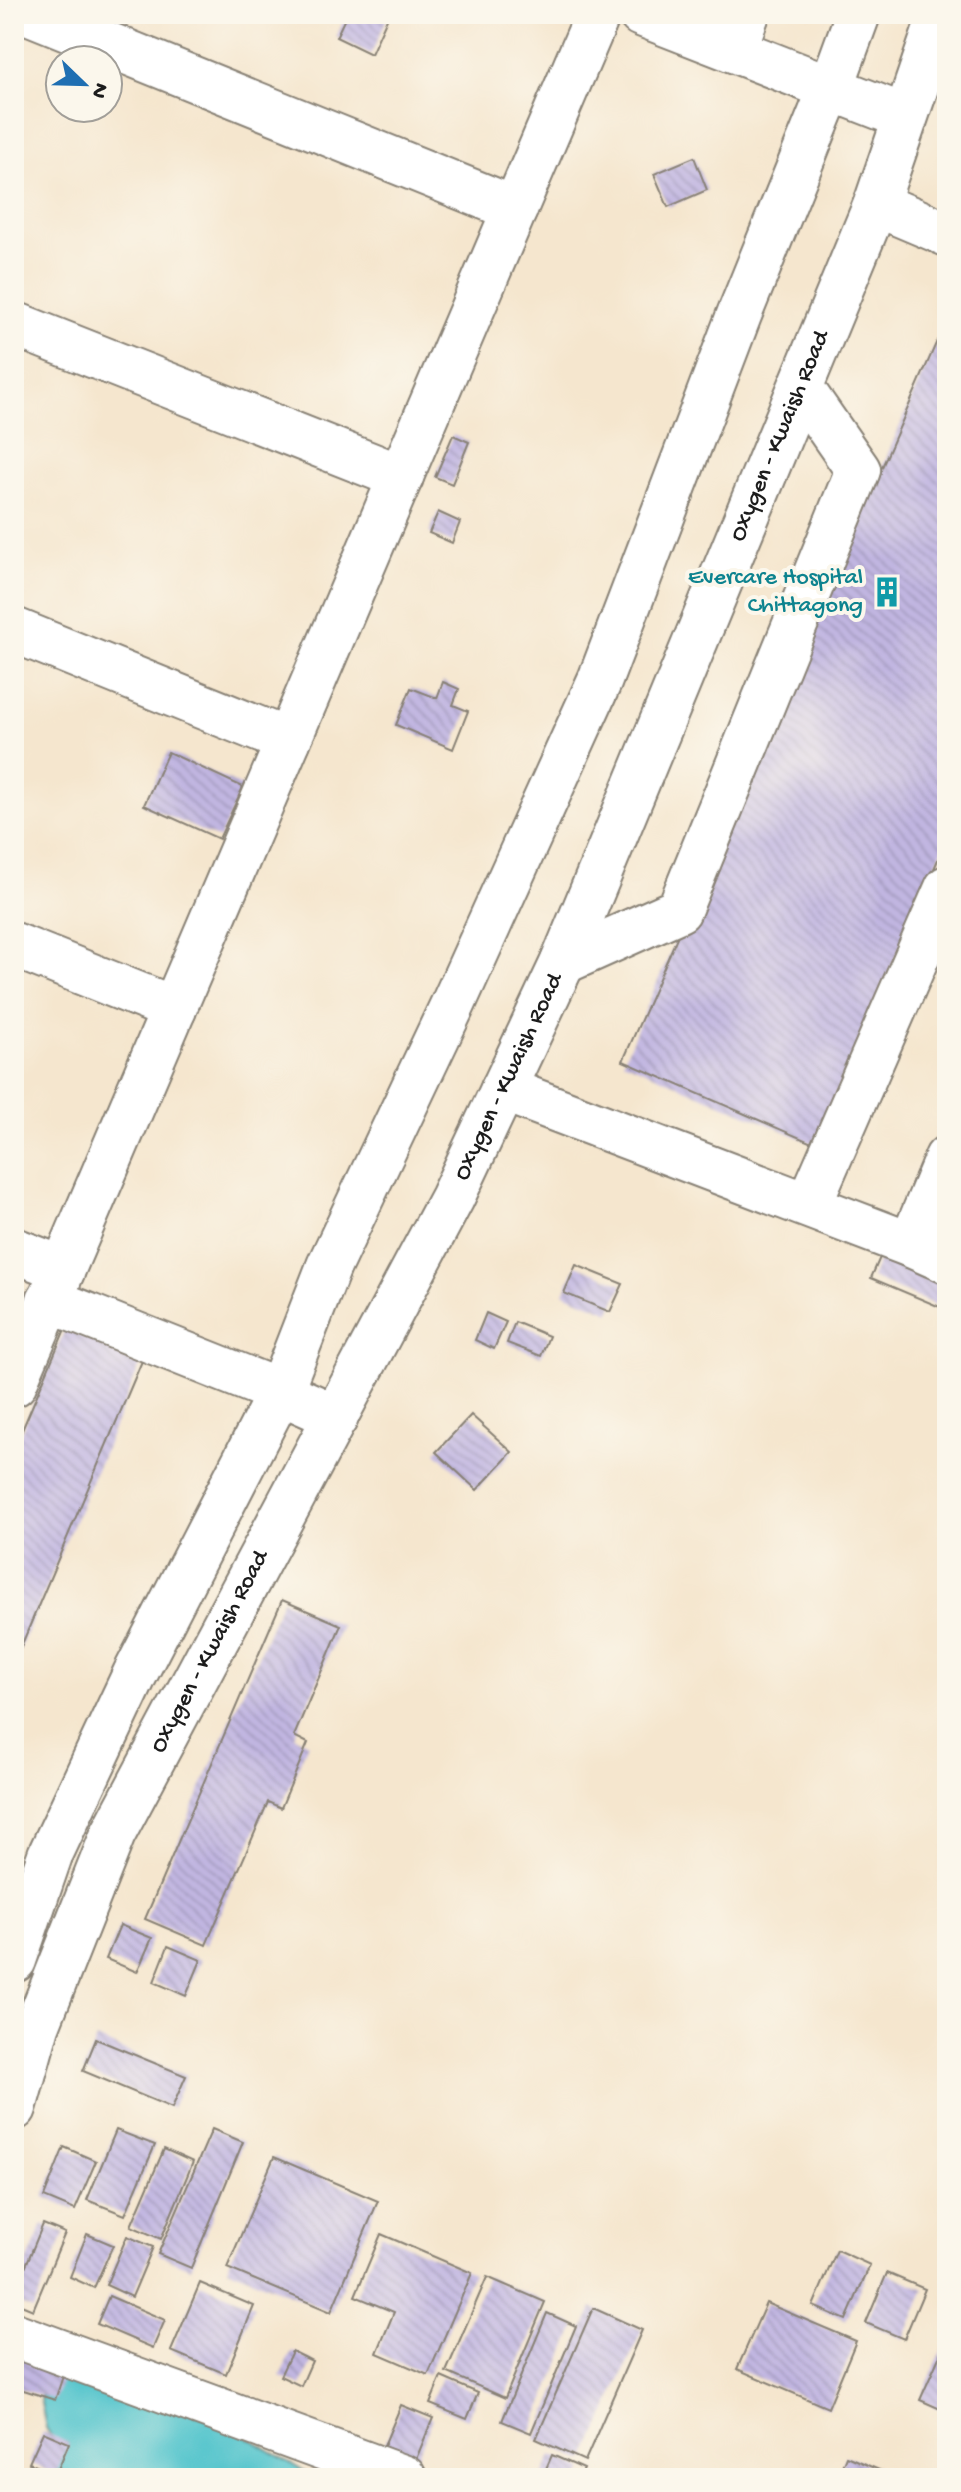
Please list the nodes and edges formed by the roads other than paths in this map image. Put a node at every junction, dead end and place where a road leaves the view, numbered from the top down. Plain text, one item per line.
1 (33, 14) edge
2 (598, 14) edge
3 (641, 14) edge
4 (858, 14) edge
5 (941, 14) edge
6 (740, 32) edge
7 (831, 88) junction
8 (905, 117) junction
9 (876, 204) junction
10 (515, 209) junction
11 (947, 234) edge
12 (14, 324) edge
13 (801, 388) junction
14 (401, 477) junction
15 (14, 630) edge
16 (288, 741) junction
17 (947, 888) edge
18 (14, 945) edge
19 (563, 962) junction
20 (174, 1009) junction
21 (503, 1089) junction
22 (947, 1158) edge
23 (814, 1193) dead end
24 (14, 1250) edge
25 (929, 1253) edge
26 (56, 1285) junction
27 (14, 1384) edge
28 (280, 1392) junction
29 (336, 1417) junction
30 (14, 1960) edge
31 (14, 2108) edge
32 (14, 2335) edge
33 (404, 2478) edge

1 - 10 street
2 - 10 street
3 - 6 street
4 - 7 street
5 - 8 street, Oxygen - Kwaish Road
6 - 7 street
7 - 8 street
7 - 28 street
8 - 9 street, Oxygen - Kwaish Road
9 - 11 street
9 - 13 street, Oxygen - Kwaish Road
10 - 14 street
12 - 14 street
13 - 19 street, Oxygen - Kwaish Road
13 - 19 street
14 - 16 street
15 - 16 street
16 - 20 street
17 - 23 street
18 - 20 street
19 - 21 street, Oxygen - Kwaish Road
20 - 26 street
21 - 25 street
21 - 29 street, Oxygen - Kwaish Road
22 - 25 street
24 - 26 street
26 - 27 street
26 - 28 street
28 - 29 street
28 - 30 street
29 - 31 street, Oxygen - Kwaish Road
32 - 33 street

